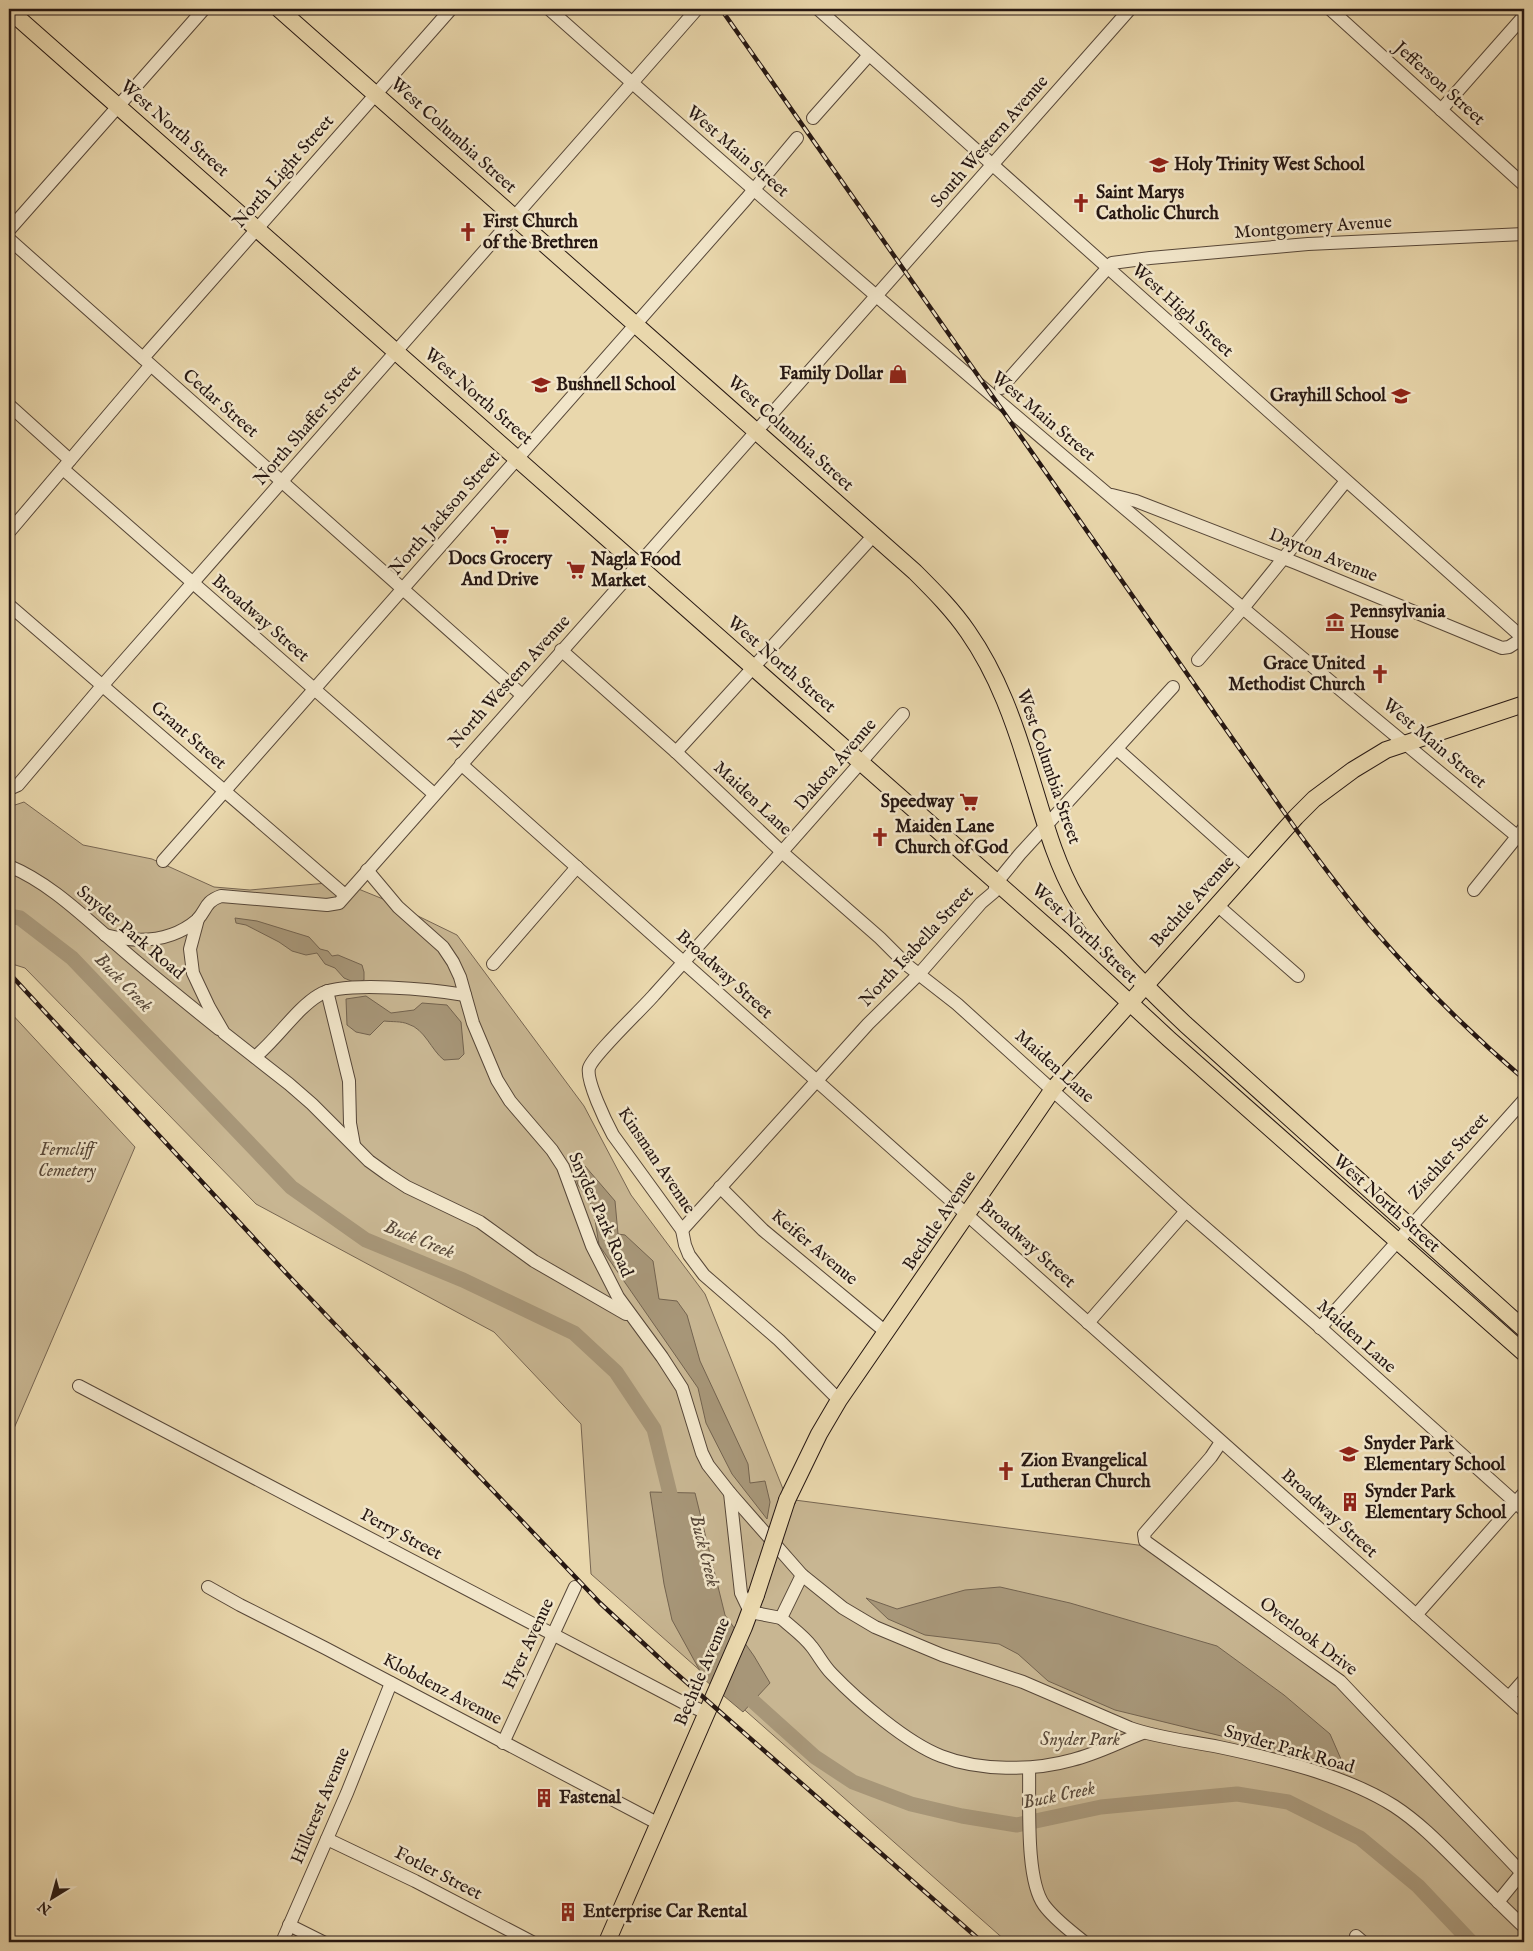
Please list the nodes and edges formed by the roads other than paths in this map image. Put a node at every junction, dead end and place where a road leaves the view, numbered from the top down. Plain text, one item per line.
1 (204, 9) edge
2 (279, 9) edge
3 (452, 9) edge
4 (549, 9) edge
5 (697, 9) edge
6 (818, 9) edge
7 (1130, 9) edge
8 (1330, 9) edge
9 (9, 10) edge
10 (1524, 16) edge
11 (869, 55) junction
12 (632, 83) junction
13 (376, 95) junction
14 (118, 106) junction
15 (1441, 110) junction
16 (813, 118) dead end
17 (797, 138) dead end
18 (993, 166) junction
19 (1524, 185) edge
20 (754, 190) junction
21 (514, 217) junction
22 (257, 229) junction
23 (9, 230) edge
24 (1524, 234) edge
25 (9, 239) edge
26 (1107, 268) junction
27 (876, 297) junction
28 (636, 324) junction
29 (396, 352) junction
30 (147, 362) junction
31 (1001, 388) dead end
32 (9, 405) edge
33 (756, 430) junction
34 (518, 459) junction
35 (66, 465) junction
36 (1346, 481) junction
37 (282, 482) junction
38 (1108, 494) junction
39 (9, 532) edge
40 (874, 535) junction
41 (1284, 558) junction
42 (638, 565) junction
43 (193, 583) junction
44 (403, 589) junction
45 (9, 605) edge
46 (1244, 608) junction
47 (1524, 638) edge
48 (562, 650) junction
49 (1198, 660) dead end
50 (753, 667) junction
51 (102, 686) junction
52 (1173, 686) dead end
53 (314, 690) junction
54 (522, 695) junction
55 (1524, 704) edge
56 (903, 714) dead end
57 (1406, 744) junction
58 (1116, 749) junction
59 (676, 752) junction
60 (861, 762) junction
61 (460, 764) junction
62 (9, 789) edge
63 (224, 791) junction
64 (434, 794) junction
65 (1046, 826) junction
66 (1522, 835) edge
67 (783, 853) junction
68 (163, 861) dead end
69 (9, 866) edge
70 (577, 868) junction
71 (1250, 868) junction
72 (366, 870) junction
73 (997, 882) junction
74 (1474, 890) dead end
75 (345, 894) junction
76 (1217, 905) junction
77 (198, 918) junction
78 (105, 935) junction
79 (684, 962) junction
80 (493, 964) dead end
81 (920, 974) junction
82 (1298, 976) dead end
83 (1145, 986) junction
84 (327, 991) junction
85 (465, 995) junction
86 (1129, 1002) junction
87 (635, 1016) joint
88 (224, 1033) junction
89 (255, 1057) junction
90 (817, 1081) junction
91 (1053, 1089) junction
92 (1524, 1100) edge
93 (354, 1147) junction
94 (720, 1187) junction
95 (1186, 1211) junction
96 (968, 1214) junction
97 (1409, 1227) junction
98 (682, 1230) junction
99 (1397, 1240) junction
100 (632, 1319) junction
101 (1088, 1323) junction
102 (1320, 1328) junction
103 (1524, 1329) edge
104 (887, 1333) junction
105 (1524, 1353) edge
106 (78, 1386) dead end
107 (839, 1400) junction
108 (1221, 1442) junction
109 (730, 1493) junction
110 (1521, 1502) edge
111 (802, 1575) junction
112 (208, 1587) dead end
113 (575, 1587) dead end
114 (1416, 1615) junction
115 (781, 1618) junction
116 (747, 1620) junction
117 (552, 1634) junction
118 (1524, 1680) edge
119 (391, 1684) junction
120 (1509, 1697) junction
121 (1524, 1711) edge
122 (707, 1713) junction
123 (1143, 1733) junction
124 (503, 1743) junction
125 (1029, 1768) junction
126 (659, 1824) junction
127 (327, 1839) junction
128 (1523, 1873) edge
129 (1498, 1902) junction
130 (289, 1925) junction
131 (1524, 1927) edge
132 (282, 1942) edge
133 (323, 1942) edge
134 (532, 1942) edge
135 (607, 1942) edge
136 (1084, 1942) edge

1 - 14 street
2 - 13 main road, West Columbia Street
3 - 13 street, North Light Street
4 - 12 street, West Main Street
5 - 12 street, North Shaffer Street
6 - 11 street, West High Street
7 - 18 street, South Western Avenue
8 - 15 street, Jefferson Street
9 - 14 main road, West North Street
10 - 15 street
11 - 16 street
11 - 18 street, West High Street
12 - 20 street, West Main Street
12 - 21 street, North Shaffer Street
13 - 21 main road, West Columbia Street
13 - 22 street, North Light Street
14 - 22 main road, West North Street
14 - 23 street
15 - 19 street, Jefferson Street
17 - 20 street, North Jackson Street
18 - 26 street, West High Street
18 - 27 street, South Western Avenue
20 - 27 street, West Main Street
20 - 28 street, North Jackson Street
21 - 28 main road, West Columbia Street
21 - 29 street, North Shaffer Street
22 - 29 main road, West North Street
22 - 30 street, North Light Street
24 - 26 street, Montgomery Avenue
25 - 30 street, Cedar Street
26 - 31 street
26 - 36 street, West High Street
27 - 33 street, North Western Avenue
27 - 38 street, West Main Street
28 - 33 main road, West Columbia Street
28 - 34 street, North Jackson Street
29 - 34 main road, West North Street
29 - 37 street, North Shaffer Street
30 - 35 street, North Light Street
30 - 37 street, Cedar Street
32 - 35 street, Broadway Street
33 - 40 main road, West Columbia Street
33 - 42 street, North Western Avenue
34 - 42 main road, West North Street
34 - 44 street, North Jackson Street
35 - 39 street, North Light Street
35 - 43 street, Broadway Street
36 - 41 street
36 - 47 street, West High Street
37 - 43 street, North Shaffer Street
37 - 44 street, Cedar Street
38 - 41 street, Dayton Avenue
38 - 46 street, West Main Street
40 - 50 street
40 - 65 main road, West Columbia Street
41 - 46 street
41 - 47 street, Dayton Avenue
42 - 48 street, North Western Avenue
42 - 50 main road, West North Street
43 - 51 street, North Shaffer Street
43 - 53 street, Broadway Street
44 - 53 street, North Jackson Street
44 - 54 street, Cedar Street
45 - 51 street, Grant Street
46 - 49 street
46 - 57 street, West Main Street
48 - 54 street, North Western Avenue
48 - 59 street, Maiden Lane
50 - 59 street
50 - 60 main road, West North Street
51 - 62 street, North Shaffer Street
51 - 63 street, Grant Street
52 - 58 street, North Isabella Street
53 - 63 street, North Jackson Street
53 - 64 street, Broadway Street
54 - 61 street, North Western Avenue
55 - 57 main road, Bechtle Avenue
56 - 60 street, Dakota Avenue
57 - 66 street, West Main Street
57 - 71 main road, Bechtle Avenue
58 - 65 street, North Isabella Street
58 - 71 street
59 - 67 street, Maiden Lane
60 - 67 street, Dakota Avenue
60 - 73 main road, West North Street
61 - 64 street, North Western Avenue
61 - 70 street, Broadway Street
63 - 68 street, North Jackson Street
63 - 75 street, Grant Street
64 - 72 street, North Western Avenue
65 - 73 street, North Isabella Street
65 - 83 main road, West Columbia Street
66 - 74 street
67 - 79 street, Dakota Avenue
67 - 81 street, Maiden Lane
69 - 78 street, Snyder Park Road
70 - 79 street, Broadway Street
70 - 80 street
71 - 76 main road, Bechtle Avenue
72 - 75 street, North Western Avenue
72 - 85 street, Snyder Park Road
73 - 81 street, North Isabella Street
73 - 86 main road, West North Street
75 - 77 street, North Western Avenue
76 - 82 street
76 - 83 main road, Bechtle Avenue
77 - 78 street, North Western Avenue
77 - 88 street, Snyder Park Road
78 - 88 street, Snyder Park Road
79 - 87 street, Dakota Avenue
79 - 90 street, Broadway Street
81 - 90 street, North Isabella Street
81 - 91 street, Maiden Lane
83 - 86 main road, Bechtle Avenue
83 - 97 main road, West North Street
84 - 85 street
84 - 89 street
84 - 93 street
85 - 100 street, Snyder Park Road
86 - 91 main road, Bechtle Avenue
86 - 99 main road, West North Street
87 - 98 street, Kinsman Avenue
88 - 89 street, Snyder Park Road
89 - 93 street, Snyder Park Road
90 - 94 street, North Isabella Street
90 - 96 street, Broadway Street
91 - 95 street, Maiden Lane
91 - 96 main road, Bechtle Avenue
92 - 97 street, Zischler Street
93 - 100 street, Snyder Park Road
94 - 98 street, North Isabella Street
94 - 104 street, Keifer Avenue
95 - 101 street
95 - 102 street, Maiden Lane
96 - 101 street, Broadway Street
96 - 104 main road, Bechtle Avenue
97 - 99 street, Zischler Street
97 - 103 main road, West North Street
98 - 107 street, Kinsman Avenue
99 - 102 street, Zischler Street
99 - 105 main road, West North Street
100 - 109 street, Snyder Park Road
101 - 108 street, Broadway Street
102 - 110 street, Maiden Lane
104 - 107 main road, Bechtle Avenue
106 - 117 street, Perry Street
107 - 116 main road, Bechtle Avenue, bridge
108 - 114 street, Broadway Street
108 - 128 street, Overlook Drive
109 - 111 street, Snyder Park Road
109 - 116 street
110 - 114 street
111 - 115 street
111 - 123 street, Snyder Park Road
112 - 119 street, Klobdenz Avenue
113 - 117 street, Hyer Avenue
114 - 120 street, Broadway Street
115 - 116 street
115 - 125 street
116 - 122 main road, Bechtle Avenue
117 - 122 street, Perry Street
117 - 124 street, Hyer Avenue
118 - 120 street
119 - 124 street, Klobdenz Avenue
119 - 127 street, Hillcrest Avenue
120 - 121 street, Broadway Street
122 - 126 main road, Bechtle Avenue
123 - 125 street
123 - 129 street, Snyder Park Road
124 - 126 street, Klobdenz Avenue
125 - 136 street
126 - 135 main road, Bechtle Avenue
127 - 130 street, Hillcrest Avenue
127 - 134 street, Fotler Street
128 - 129 street
129 - 131 street, Snyder Park Road
130 - 132 street, Hillcrest Avenue
130 - 133 street

